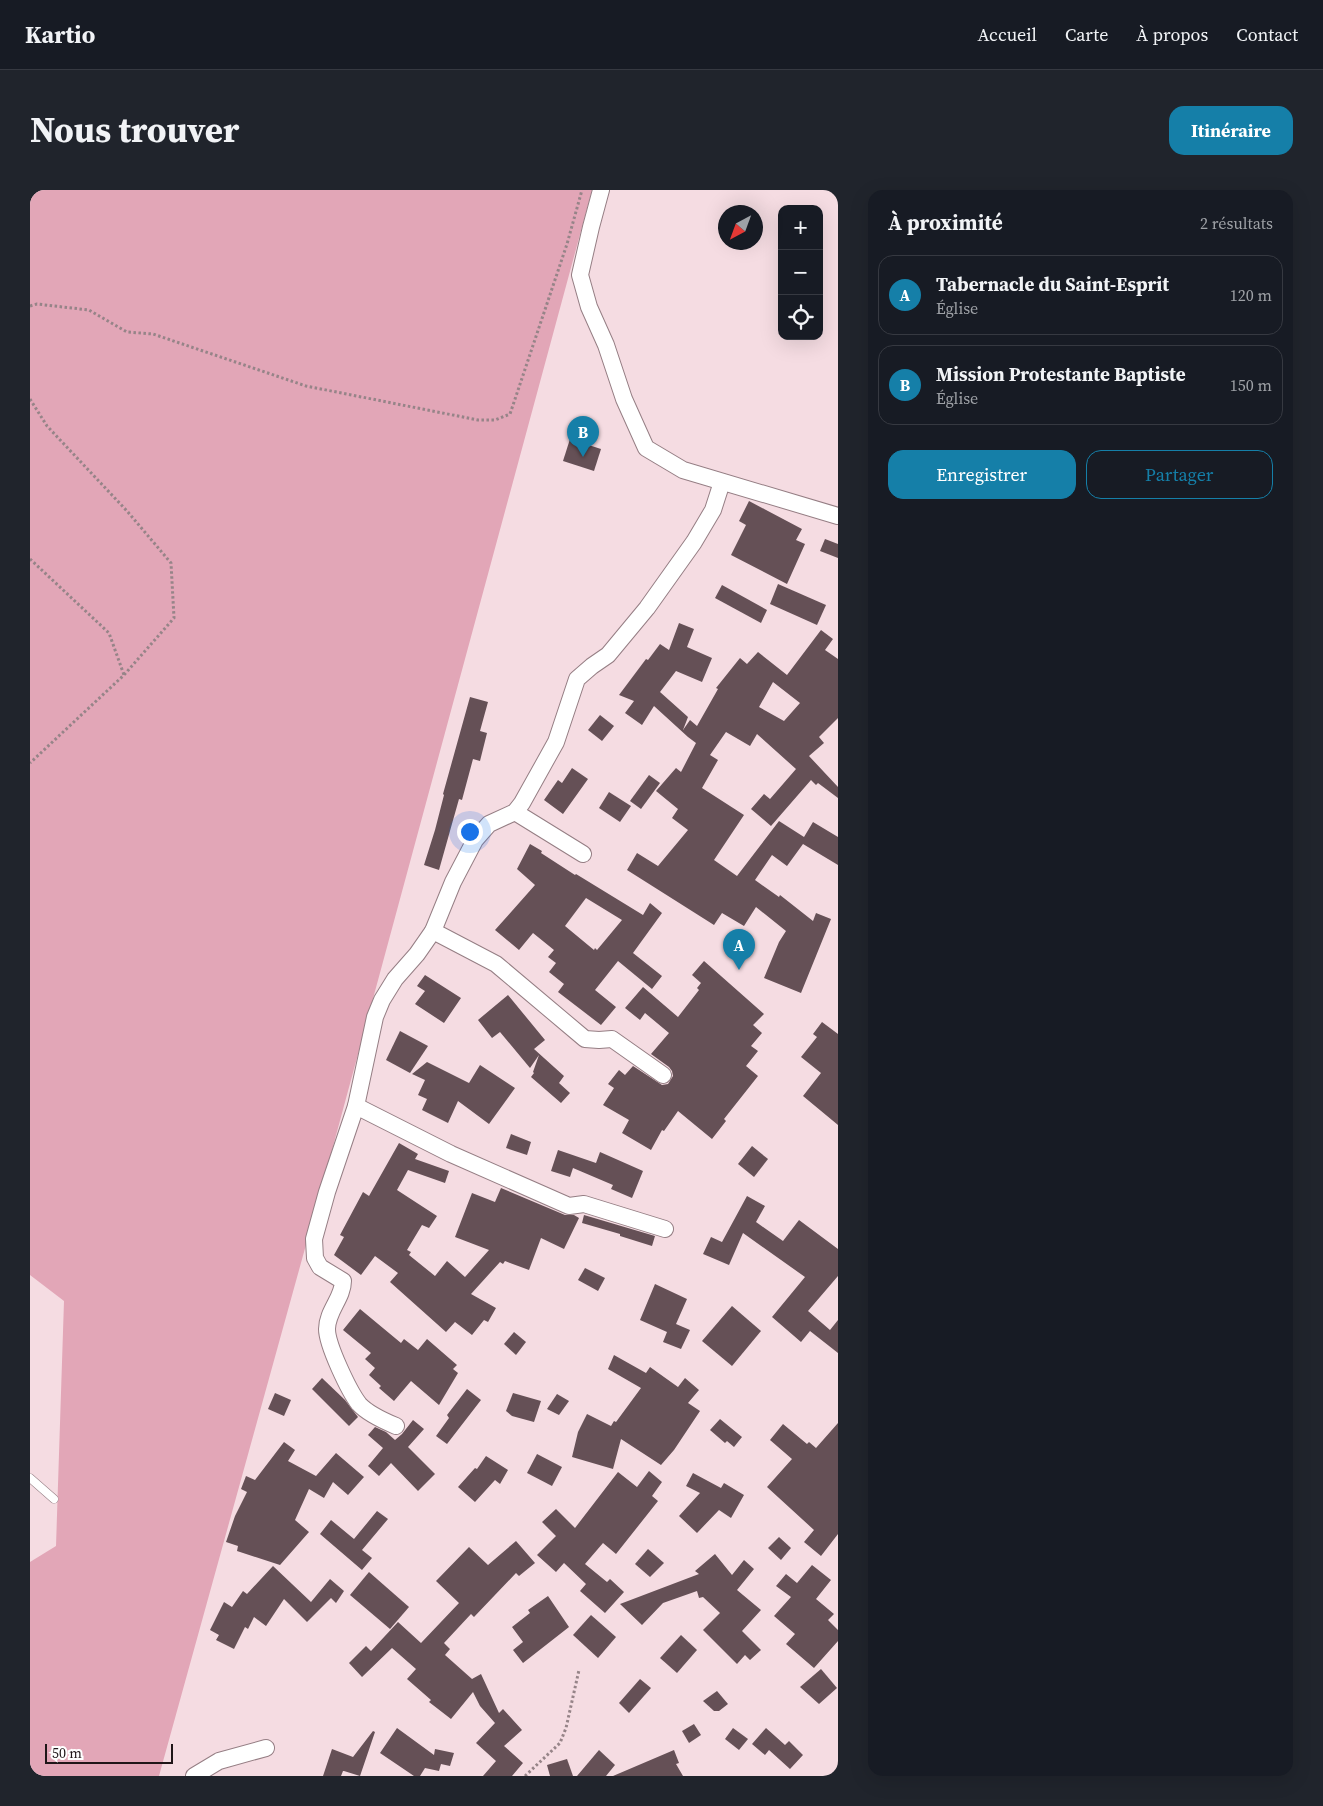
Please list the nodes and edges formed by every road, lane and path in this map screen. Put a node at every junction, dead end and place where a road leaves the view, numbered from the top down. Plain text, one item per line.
1 (582, 190) edge
2 (601, 190) edge
3 (30, 306) edge
4 (30, 399) edge
5 (722, 482) junction
6 (838, 516) edge
7 (30, 559) edge
8 (124, 675) junction
9 (30, 763) edge
10 (515, 812) junction
11 (582, 854) dead end
12 (433, 930) junction
13 (663, 1075) dead end
14 (356, 1106) junction
15 (665, 1229) dead end
16 (396, 1426) dead end
17 (30, 1478) edge
18 (54, 1499) dead end
19 (579, 1670) dead end
20 (266, 1748) dead end
21 (194, 1776) edge
22 (525, 1776) edge

1 - 3 path
2 - 5 street
4 - 8 path
5 - 6 street
5 - 10 street
7 - 8 path
8 - 9 path
10 - 11 street
10 - 12 street
12 - 13 street
12 - 14 street
14 - 15 street
14 - 16 street
17 - 18 lane
19 - 22 path
20 - 21 street

